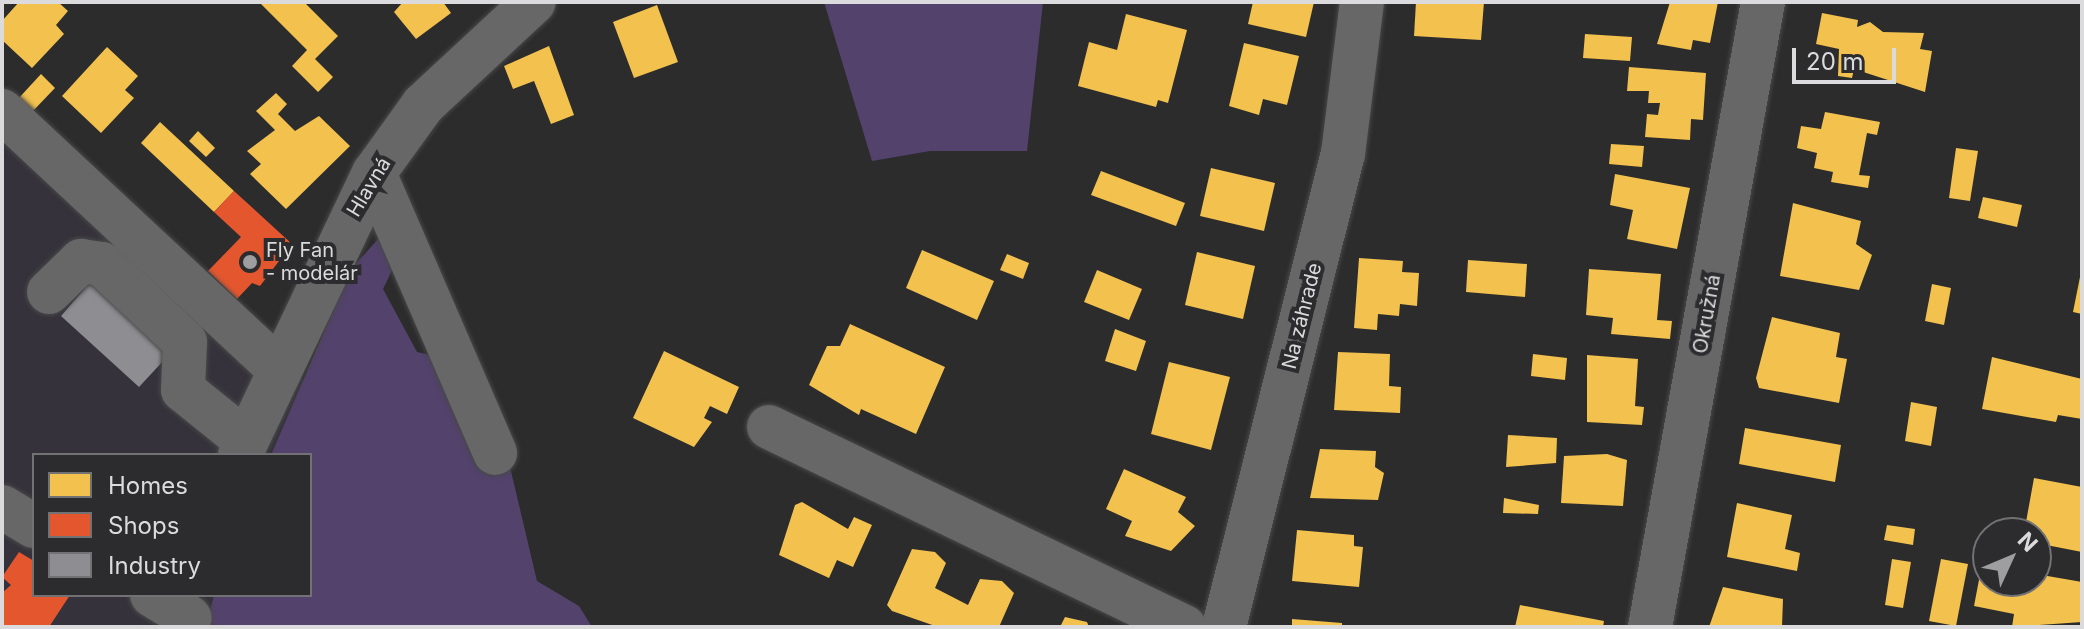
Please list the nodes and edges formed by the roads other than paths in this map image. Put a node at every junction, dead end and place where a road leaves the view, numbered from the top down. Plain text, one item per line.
1 (534, 2) edge
2 (1362, 2) edge
3 (1763, 2) edge
4 (2, 111) edge
5 (374, 173) junction
6 (49, 292) dead end
7 (277, 367) junction
8 (769, 427) dead end
9 (242, 447) edge
10 (495, 453) dead end
11 (2, 507) edge
12 (32, 525) edge
13 (156, 597) edge
14 (191, 613) edge
15 (1184, 627) edge
16 (1224, 627) edge
17 (1650, 627) edge

1 - 5 street, Hlavná
2 - 16 street, Na záhrade
3 - 17 street, Okružná
4 - 7 street
5 - 7 street, Hlavná
5 - 10 street
6 - 9 street
7 - 9 street, Hlavná
8 - 15 street
11 - 12 street
13 - 14 street

